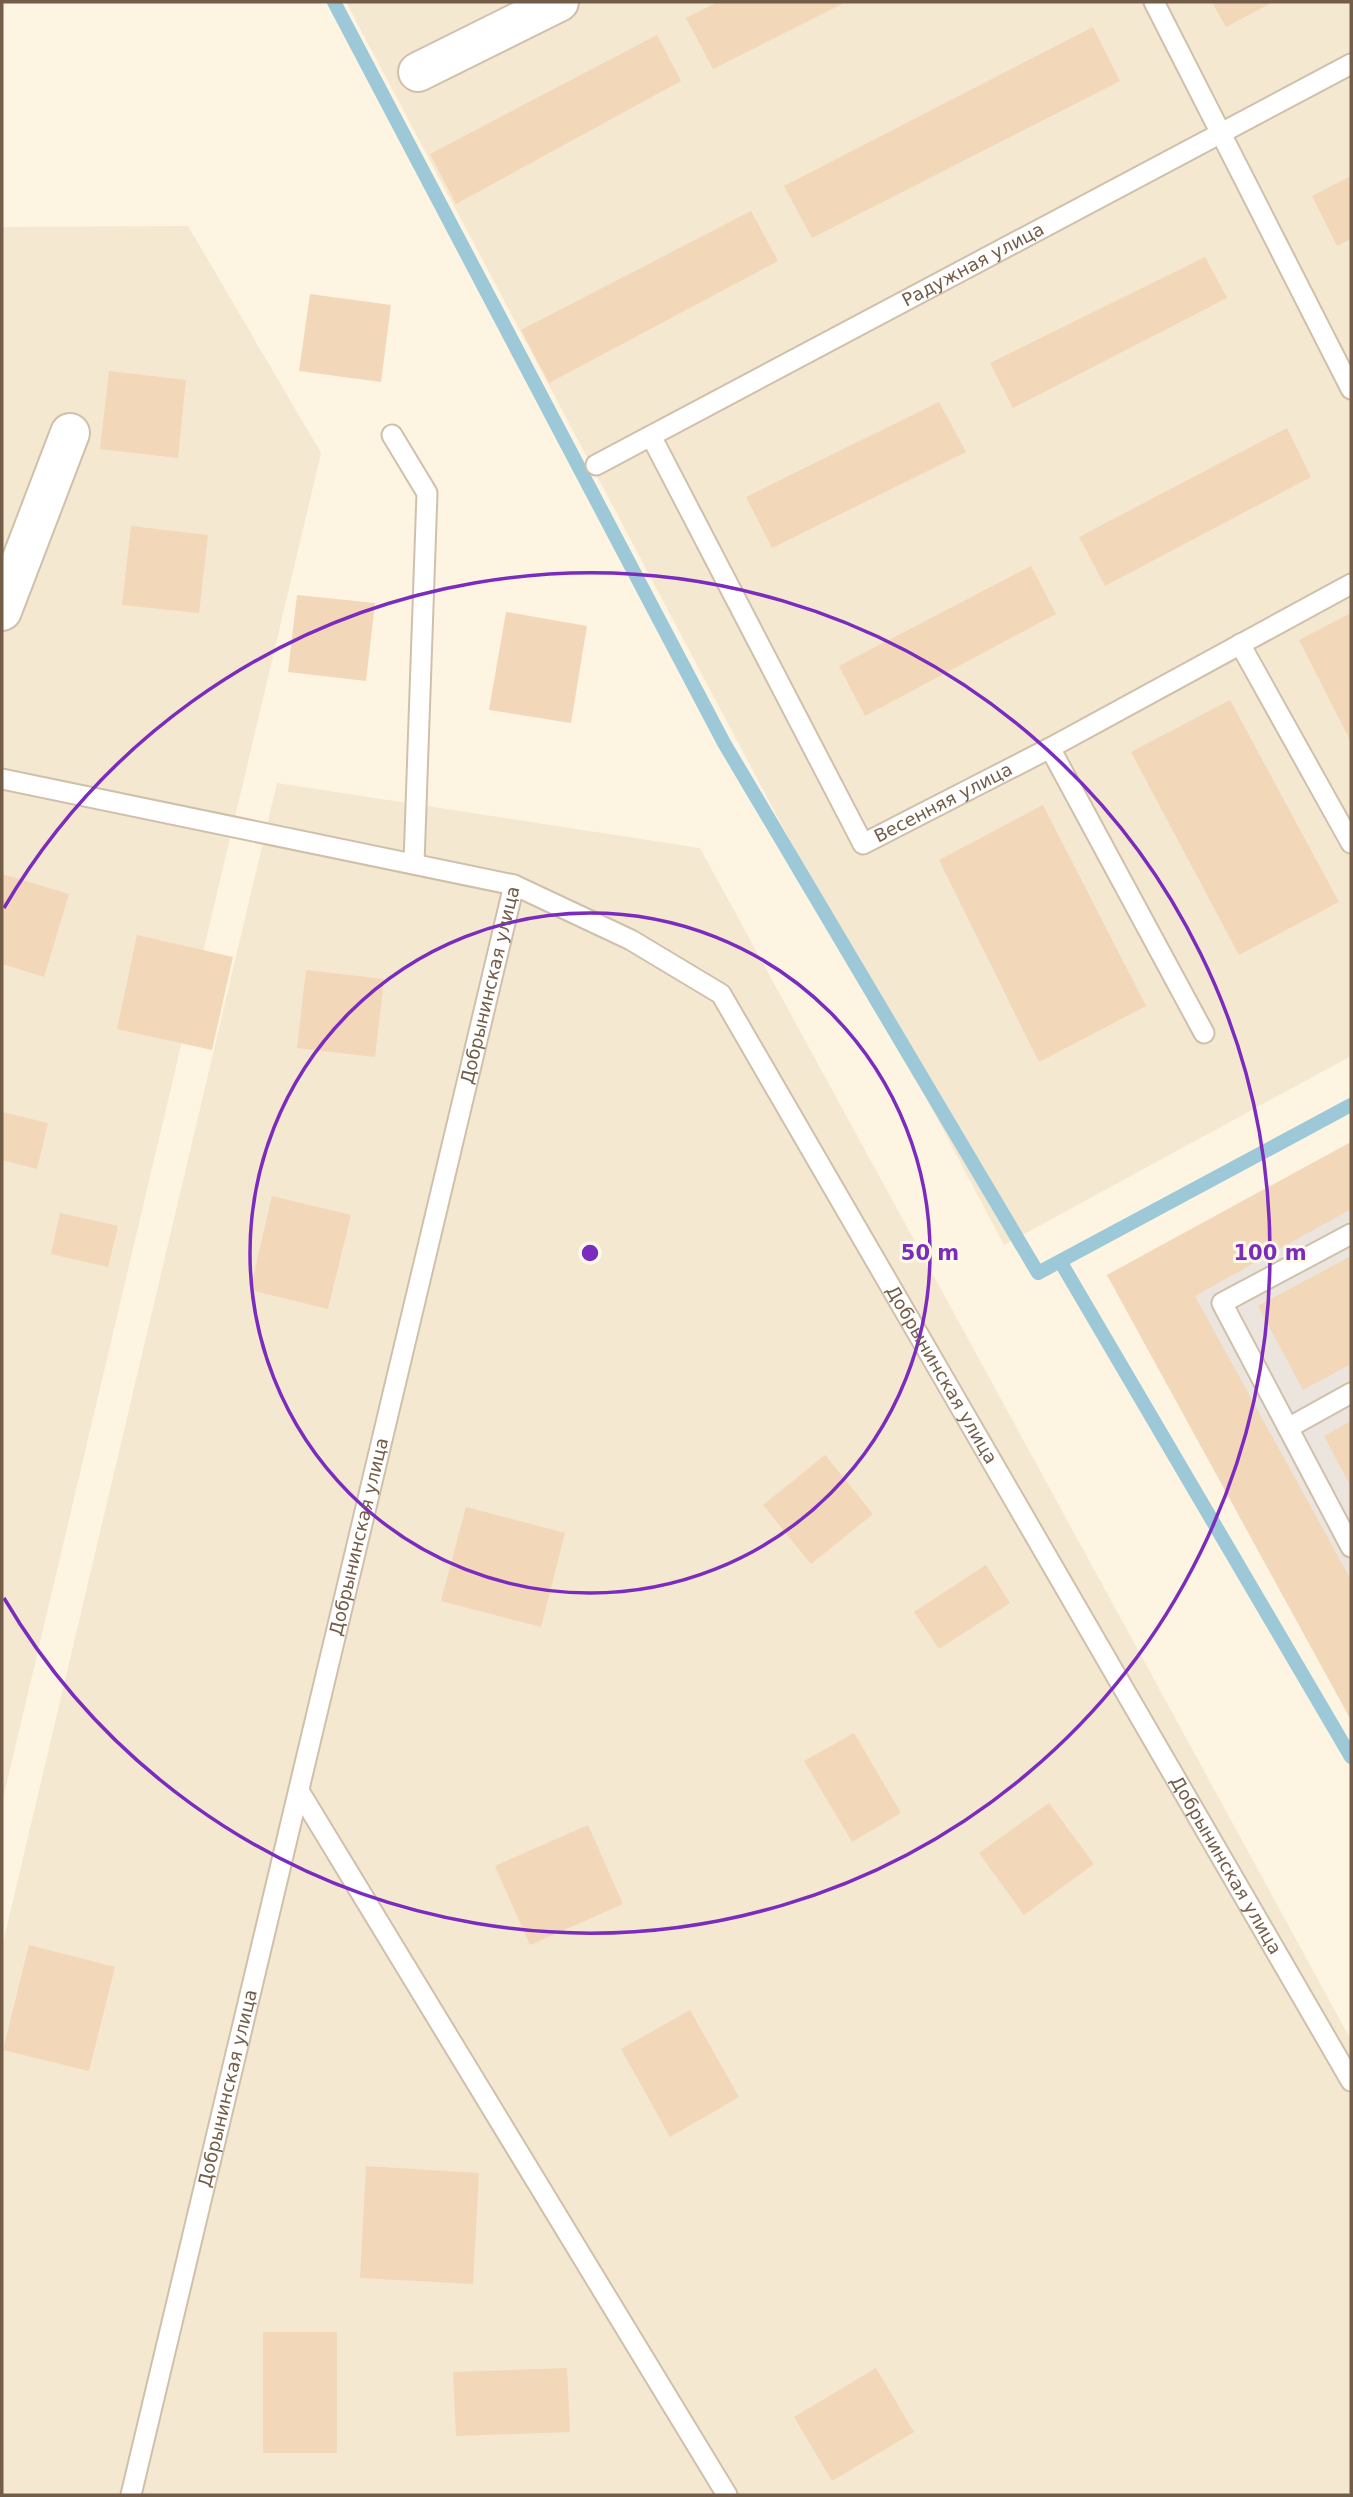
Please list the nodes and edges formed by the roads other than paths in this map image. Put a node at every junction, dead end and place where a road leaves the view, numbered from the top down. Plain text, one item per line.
1 (559, 2) edge
2 (1154, 2) edge
3 (1351, 64) edge
4 (418, 72) dead end
5 (1221, 132) junction
6 (1351, 389) edge
7 (70, 433) dead end
8 (392, 435) dead end
9 (651, 436) junction
10 (596, 465) dead end
11 (1351, 584) edge
12 (2, 611) edge
13 (1240, 644) junction
14 (1050, 748) junction
15 (2, 779) edge
16 (1351, 844) edge
17 (414, 863) junction
18 (514, 885) junction
19 (1204, 1033) dead end
20 (1351, 1234) edge
21 (1351, 1393) edge
22 (1288, 1428) junction
23 (1351, 1547) edge
24 (299, 1791) junction
25 (1351, 2081) edge
26 (131, 2495) edge
27 (727, 2495) edge

1 - 4 street
2 - 5 lane
3 - 5 lane, Радужная улица
5 - 6 lane
5 - 9 lane, Радужная улица
7 - 12 street
8 - 17 lane
9 - 10 lane, Радужная улица
9 - 14 lane, Весенняя улица
11 - 13 lane, Весенняя улица
13 - 14 lane, Весенняя улица
13 - 16 lane
14 - 19 lane
15 - 17 lane
17 - 18 lane
18 - 24 lane, Добрынинская улица
18 - 25 lane, Добрынинская улица
20 - 22 lane
21 - 22 lane
22 - 23 lane
24 - 26 lane, Добрынинская улица
24 - 27 lane

